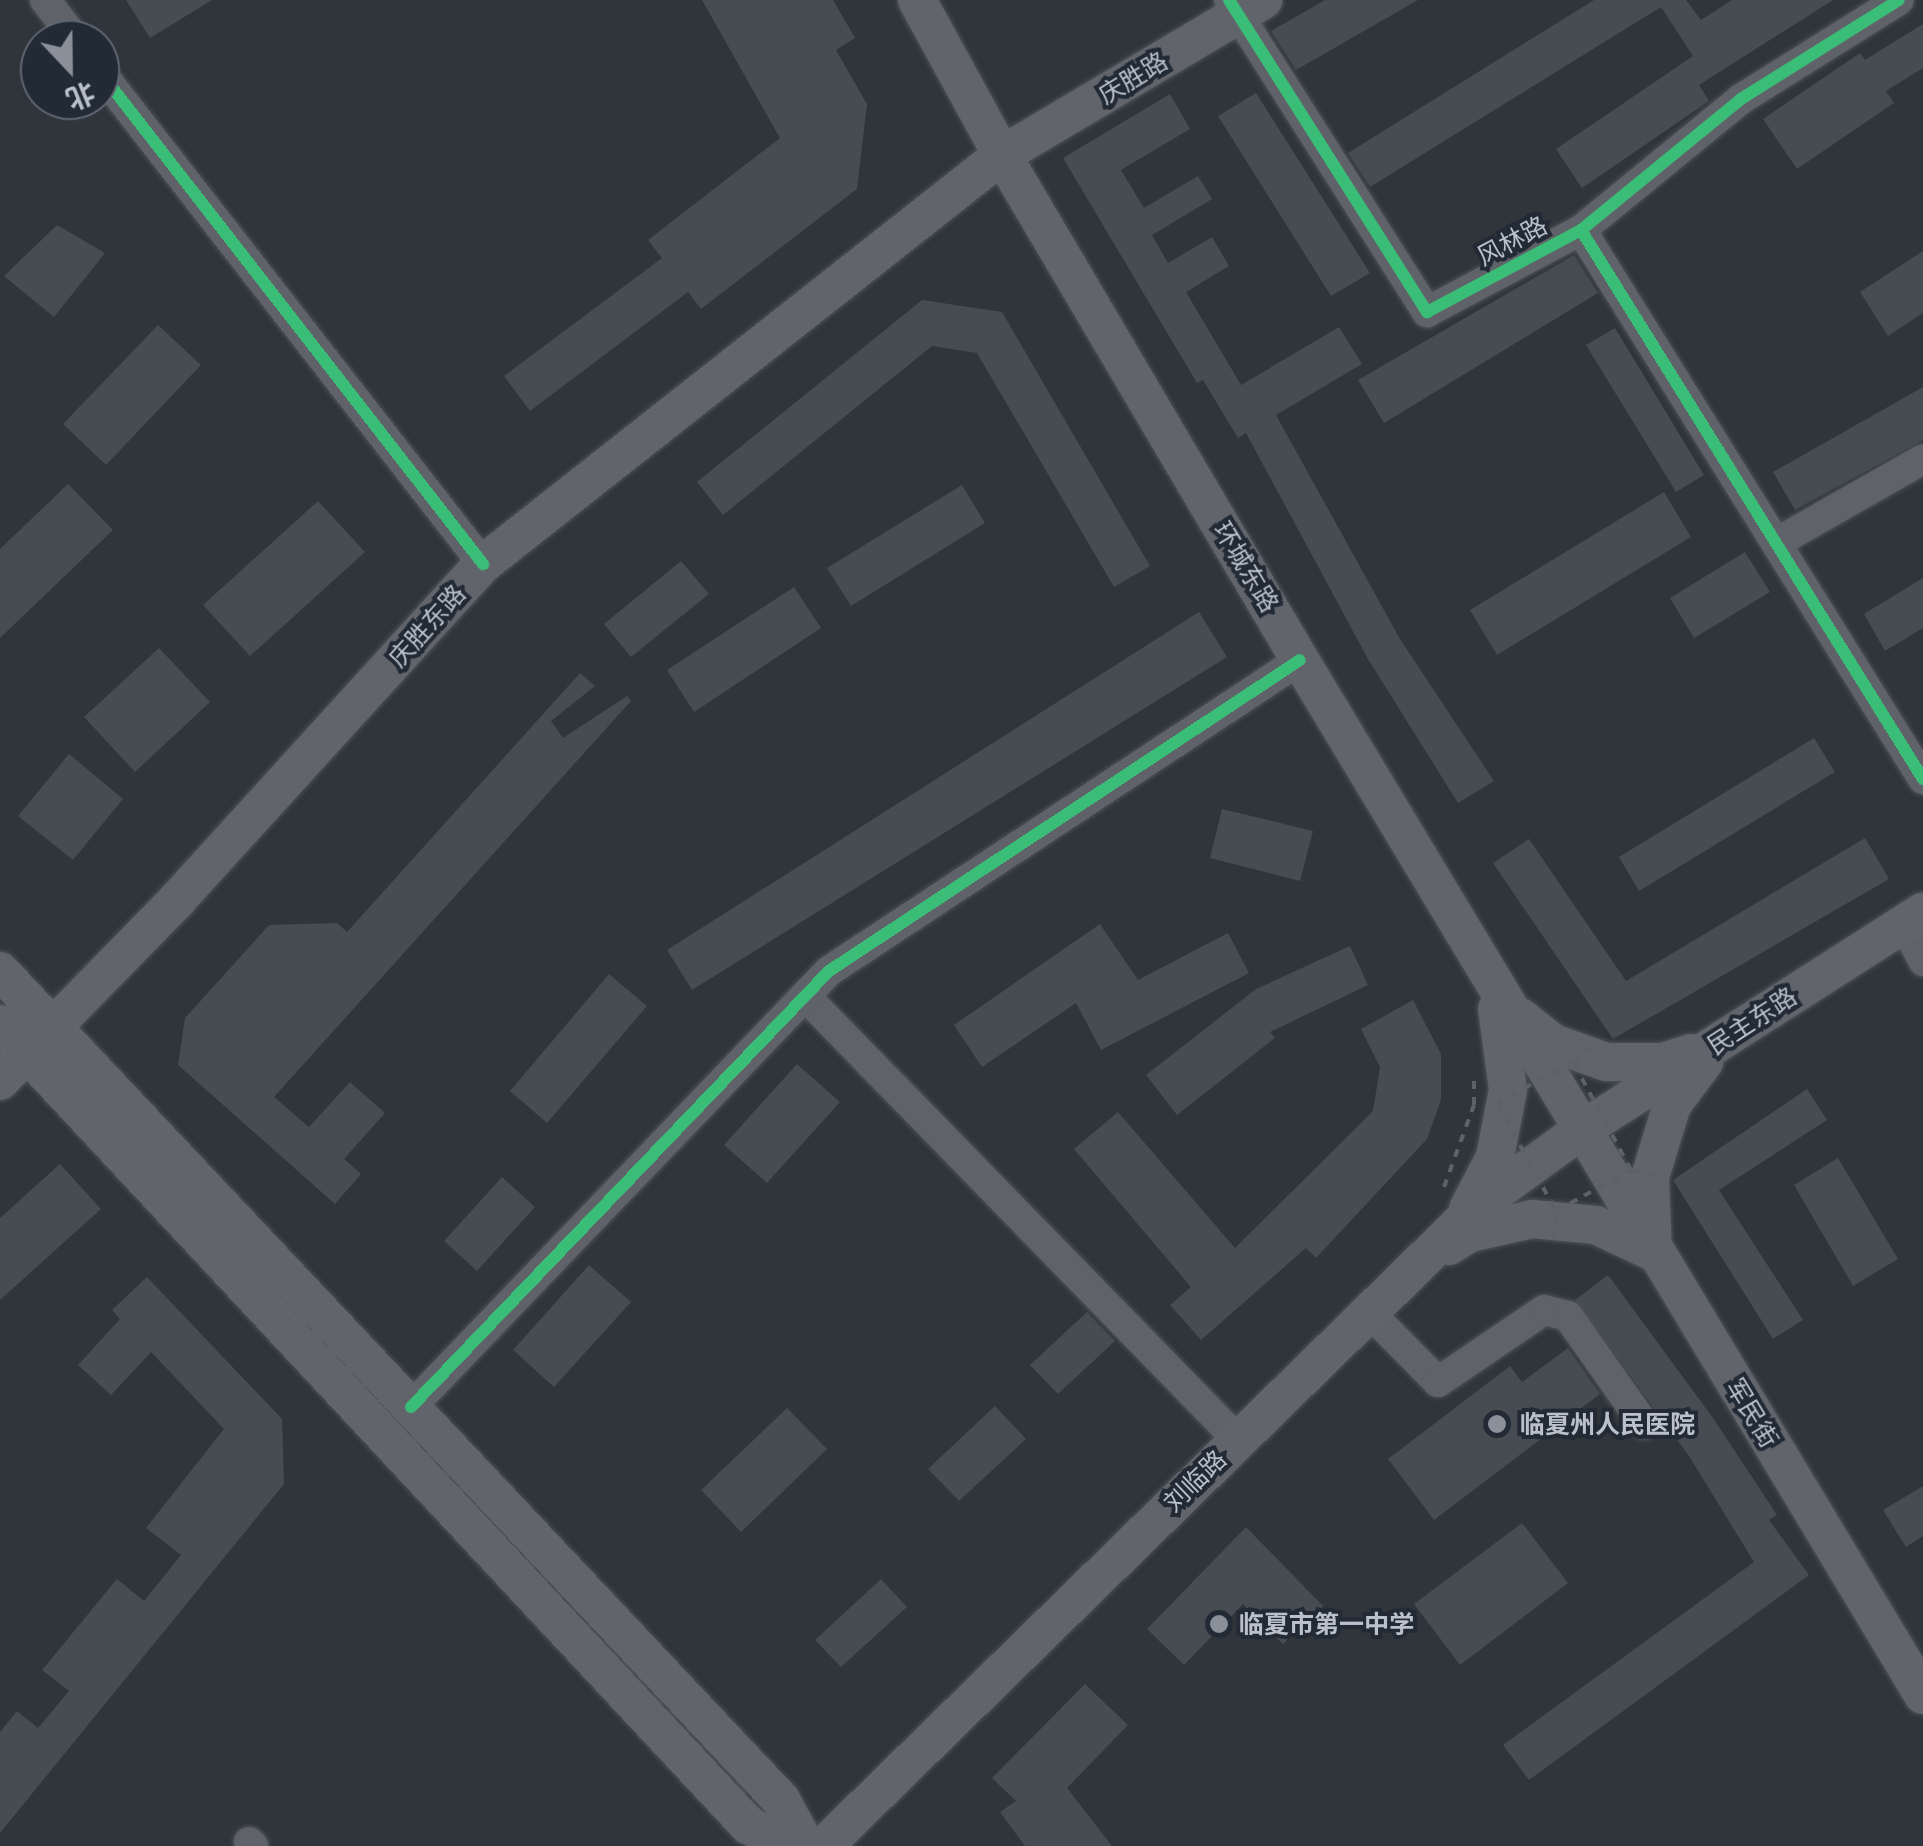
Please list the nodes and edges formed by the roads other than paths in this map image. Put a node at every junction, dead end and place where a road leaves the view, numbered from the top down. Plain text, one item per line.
1 (45, 0) edge
2 (918, 0) edge
3 (1899, 0) edge
4 (1243, 5) edge
5 (60, 20) edge
6 (120, 98) edge
7 (1002, 155) junction
8 (1581, 230) junction
9 (1923, 459) edge
10 (1776, 543) junction
11 (484, 564) junction
12 (1300, 660) junction
13 (1923, 780) edge
14 (1916, 921) edge
15 (1478, 960) junction
16 (1923, 961) edge
17 (0, 971) edge
18 (805, 996) junction
19 (0, 1024) edge
20 (41, 1041) junction
21 (1717, 1044) junction
22 (0, 1081) edge
23 (1580, 1132) junction
24 (1654, 1252) junction
25 (1416, 1267) junction
26 (1369, 1312) junction
27 (411, 1407) junction
28 (1644, 1424) dead end
29 (1238, 1440) junction
30 (1923, 1695) edge
31 (789, 1846) edge
32 (806, 1846) edge
33 (824, 1846) edge

1 - 5 street
2 - 7 main road, 环城东路
3 - 8 street, 风林路
4 - 7 main road, 庆胜路
4 - 8 street, 风林路
6 - 11 street
7 - 11 main road, 庆胜东路
7 - 12 main road, 环城东路
8 - 10 street
9 - 10 street
10 - 13 street
11 - 20 main road, 庆胜东路
12 - 15 main road, 环城东路
12 - 18 street
14 - 16 street
14 - 21 main road, 民主东路
15 - 21 main road
15 - 23 main road, 环城东路
15 - 25 main road
17 - 20 main road
18 - 27 street
18 - 29 street
19 - 20 main road
20 - 22 main road, 庆胜东路
20 - 27 main road
20 - 31 main road
21 - 23 main road, 民主东路
21 - 24 main road
23 - 24 main road, 军民街
23 - 25 main road, 刘临路
24 - 25 main road
24 - 30 main road, 军民街
25 - 26 main road, 刘临路
26 - 28 street
26 - 29 main road, 刘临路
27 - 32 main road
29 - 33 main road, 刘临路

